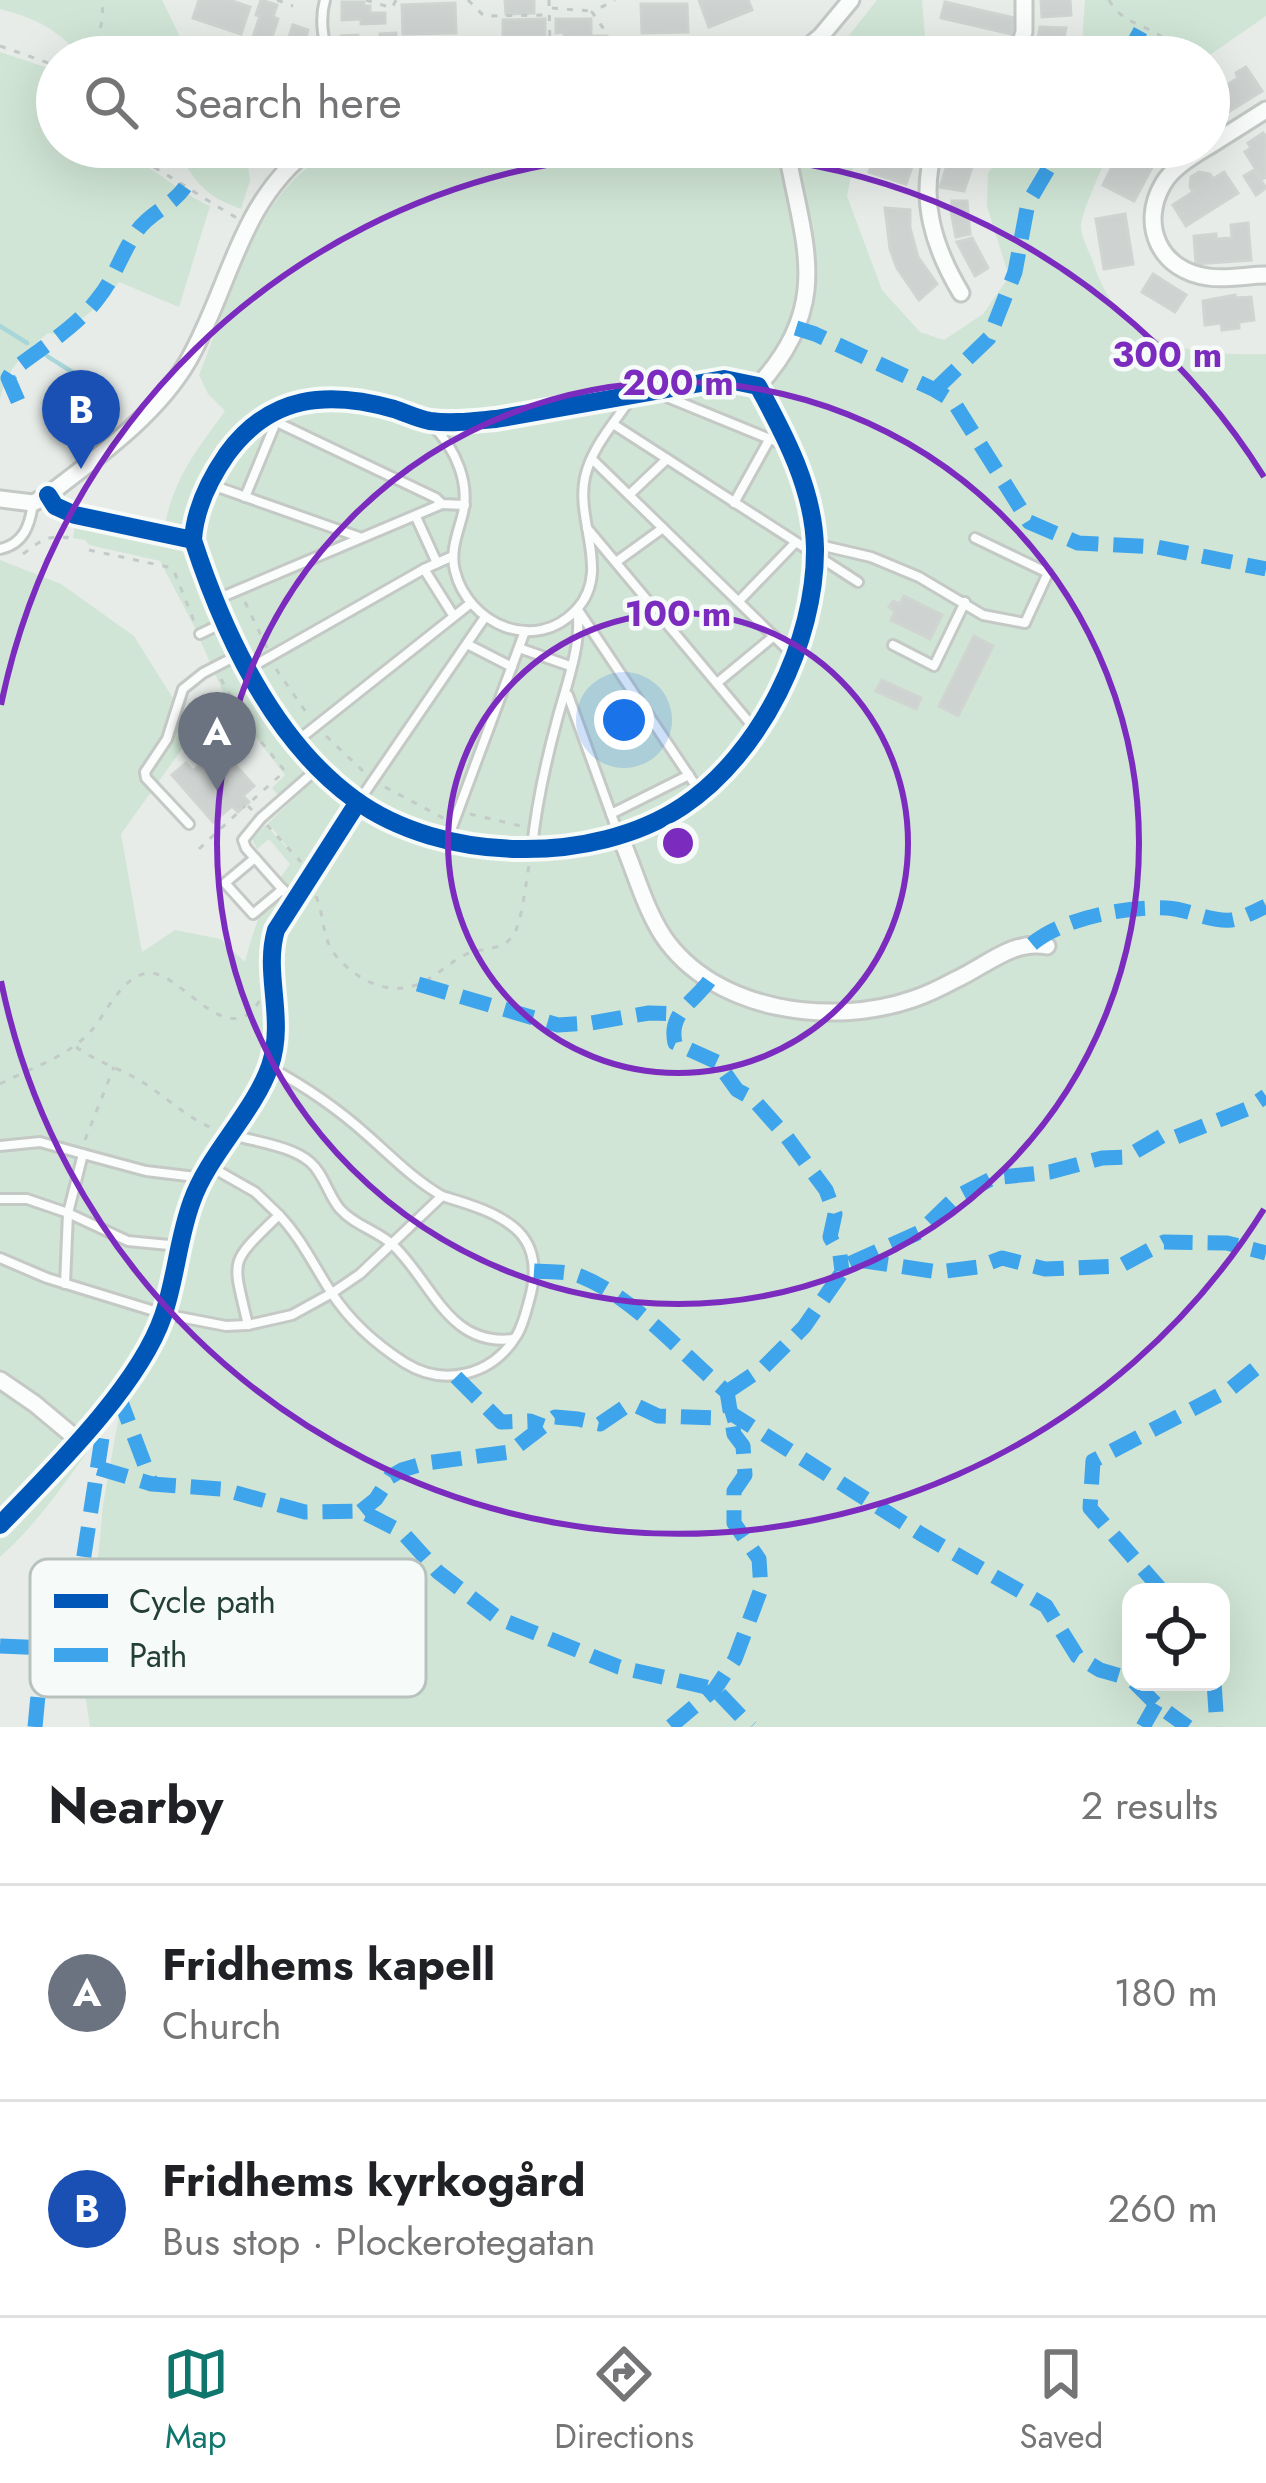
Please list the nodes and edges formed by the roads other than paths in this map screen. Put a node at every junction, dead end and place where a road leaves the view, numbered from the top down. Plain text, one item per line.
1 (325, 0) edge
2 (851, 0) edge
3 (1024, 0) edge
4 (325, 36) edge
5 (821, 36) edge
6 (1023, 36) edge
7 (1266, 110) edge
8 (1230, 132) edge
9 (288, 168) edge
10 (790, 168) edge
11 (929, 168) edge
12 (1179, 168) edge
13 (1266, 274) edge
14 (962, 293) dead end
15 (758, 386) junction
16 (655, 392) junction
17 (632, 397) junction
18 (270, 419) junction
19 (427, 421) junction
20 (613, 424) junction
21 (769, 440) junction
22 (790, 448) junction
23 (591, 458) junction
24 (667, 460) junction
25 (208, 484) junction
26 (629, 496) junction
27 (245, 497) junction
28 (0, 499) edge
29 (40, 499) junction
30 (734, 503) junction
31 (442, 504) junction
32 (465, 505) junction
33 (416, 517) junction
34 (586, 527) junction
35 (663, 528) junction
36 (361, 538) junction
37 (975, 538) dead end
38 (193, 539) junction
39 (795, 542) junction
40 (0, 549) edge
41 (815, 549) junction
42 (453, 556) junction
43 (437, 562) junction
44 (616, 562) junction
45 (424, 569) junction
46 (858, 582) dead end
47 (216, 599) junction
48 (739, 602) junction
49 (964, 602) junction
50 (471, 603) junction
51 (577, 609) junction
52 (453, 615) junction
53 (484, 617) junction
54 (225, 622) junction
55 (525, 631) junction
56 (200, 634) road end
57 (775, 636) junction
58 (467, 644) junction
59 (893, 645) dead end
60 (519, 648) junction
61 (795, 657) junction
62 (243, 662) junction
63 (571, 666) junction
64 (512, 667) junction
65 (717, 683) junction
66 (567, 692) junction
67 (755, 730) junction
68 (297, 741) junction
69 (318, 768) junction
70 (689, 775) junction
71 (701, 792) junction
72 (358, 802) junction
73 (611, 814) junction
74 (189, 824) dead end
75 (619, 835) junction
76 (447, 841) junction
77 (532, 850) junction
78 (255, 857) junction
79 (287, 895) junction
80 (1047, 946) dead end
81 (270, 1067) junction
82 (230, 1134) junction
83 (0, 1147) edge
84 (82, 1154) junction
85 (208, 1172) junction
86 (442, 1196) junction
87 (0, 1199) edge
88 (68, 1213) junction
89 (279, 1215) junction
90 (391, 1243) junction
91 (180, 1246) junction
92 (0, 1258) edge
93 (65, 1284) junction
94 (332, 1293) junction
95 (164, 1314) junction
96 (248, 1325) junction
97 (515, 1339) junction
98 (0, 1380) edge
99 (78, 1440) junction
100 (0, 1525) edge

1 - 4 lane
2 - 5 street
3 - 6 street
7 - 8 street
9 - 29 street
10 - 15 street
11 - 14 street
12 - 13 street
15 - 16 street
15 - 22 street
16 - 17 street
16 - 21 lane
17 - 19 street
17 - 20 lane
18 - 19 street
18 - 25 street
18 - 27 lane
18 - 31 lane
19 - 32 lane
20 - 23 lane
20 - 24 lane
21 - 22 lane
21 - 30 lane
22 - 41 street
23 - 26 lane
23 - 34 lane
24 - 26 lane
24 - 30 lane
25 - 27 lane
25 - 38 street
26 - 35 lane
27 - 36 lane
28 - 29 street
29 - 38 street
29 - 40 lane
30 - 39 lane
31 - 32 lane
31 - 33 lane
32 - 42 lane
33 - 36 lane
33 - 43 lane
34 - 44 lane
34 - 51 lane
35 - 44 lane
35 - 48 lane
36 - 47 lane
37 - 49 lane
38 - 47 street
39 - 41 lane
39 - 48 lane
41 - 46 lane
41 - 49 lane
41 - 61 street
42 - 43 lane
42 - 50 lane
43 - 45 lane
44 - 65 lane
45 - 52 lane
45 - 62 lane
47 - 54 street
48 - 57 lane
49 - 59 lane
50 - 52 lane
50 - 53 lane
51 - 55 lane
51 - 63 lane
51 - 70 lane
52 - 68 lane
53 - 55 lane
53 - 58 lane
54 - 56 lane
54 - 62 street
55 - 60 lane
57 - 61 lane
57 - 65 lane
58 - 64 lane
58 - 72 lane
60 - 63 lane
60 - 64 lane
61 - 67 street
62 - 68 street
62 - 74 lane
63 - 66 lane
64 - 76 lane
65 - 67 lane
66 - 73 lane
66 - 77 lane
67 - 71 street
68 - 69 street
69 - 72 street
69 - 78 lane
70 - 71 lane
70 - 73 lane
71 - 75 street
72 - 76 street
72 - 79 street
73 - 75 lane
75 - 77 street
75 - 80 street
76 - 77 street
78 - 79 lane
78 - 79 lane
79 - 81 street
81 - 82 street
81 - 86 lane
82 - 85 street
82 - 90 lane
83 - 84 lane
84 - 85 lane
84 - 88 lane
85 - 89 lane
85 - 91 street
86 - 90 lane
86 - 97 lane
87 - 88 lane
88 - 91 lane
88 - 93 lane
89 - 94 lane
89 - 96 lane
90 - 94 lane
90 - 97 lane
91 - 95 street
92 - 93 lane
93 - 95 lane
94 - 96 lane
94 - 97 lane
95 - 96 lane
95 - 99 street
98 - 99 street
99 - 100 street

